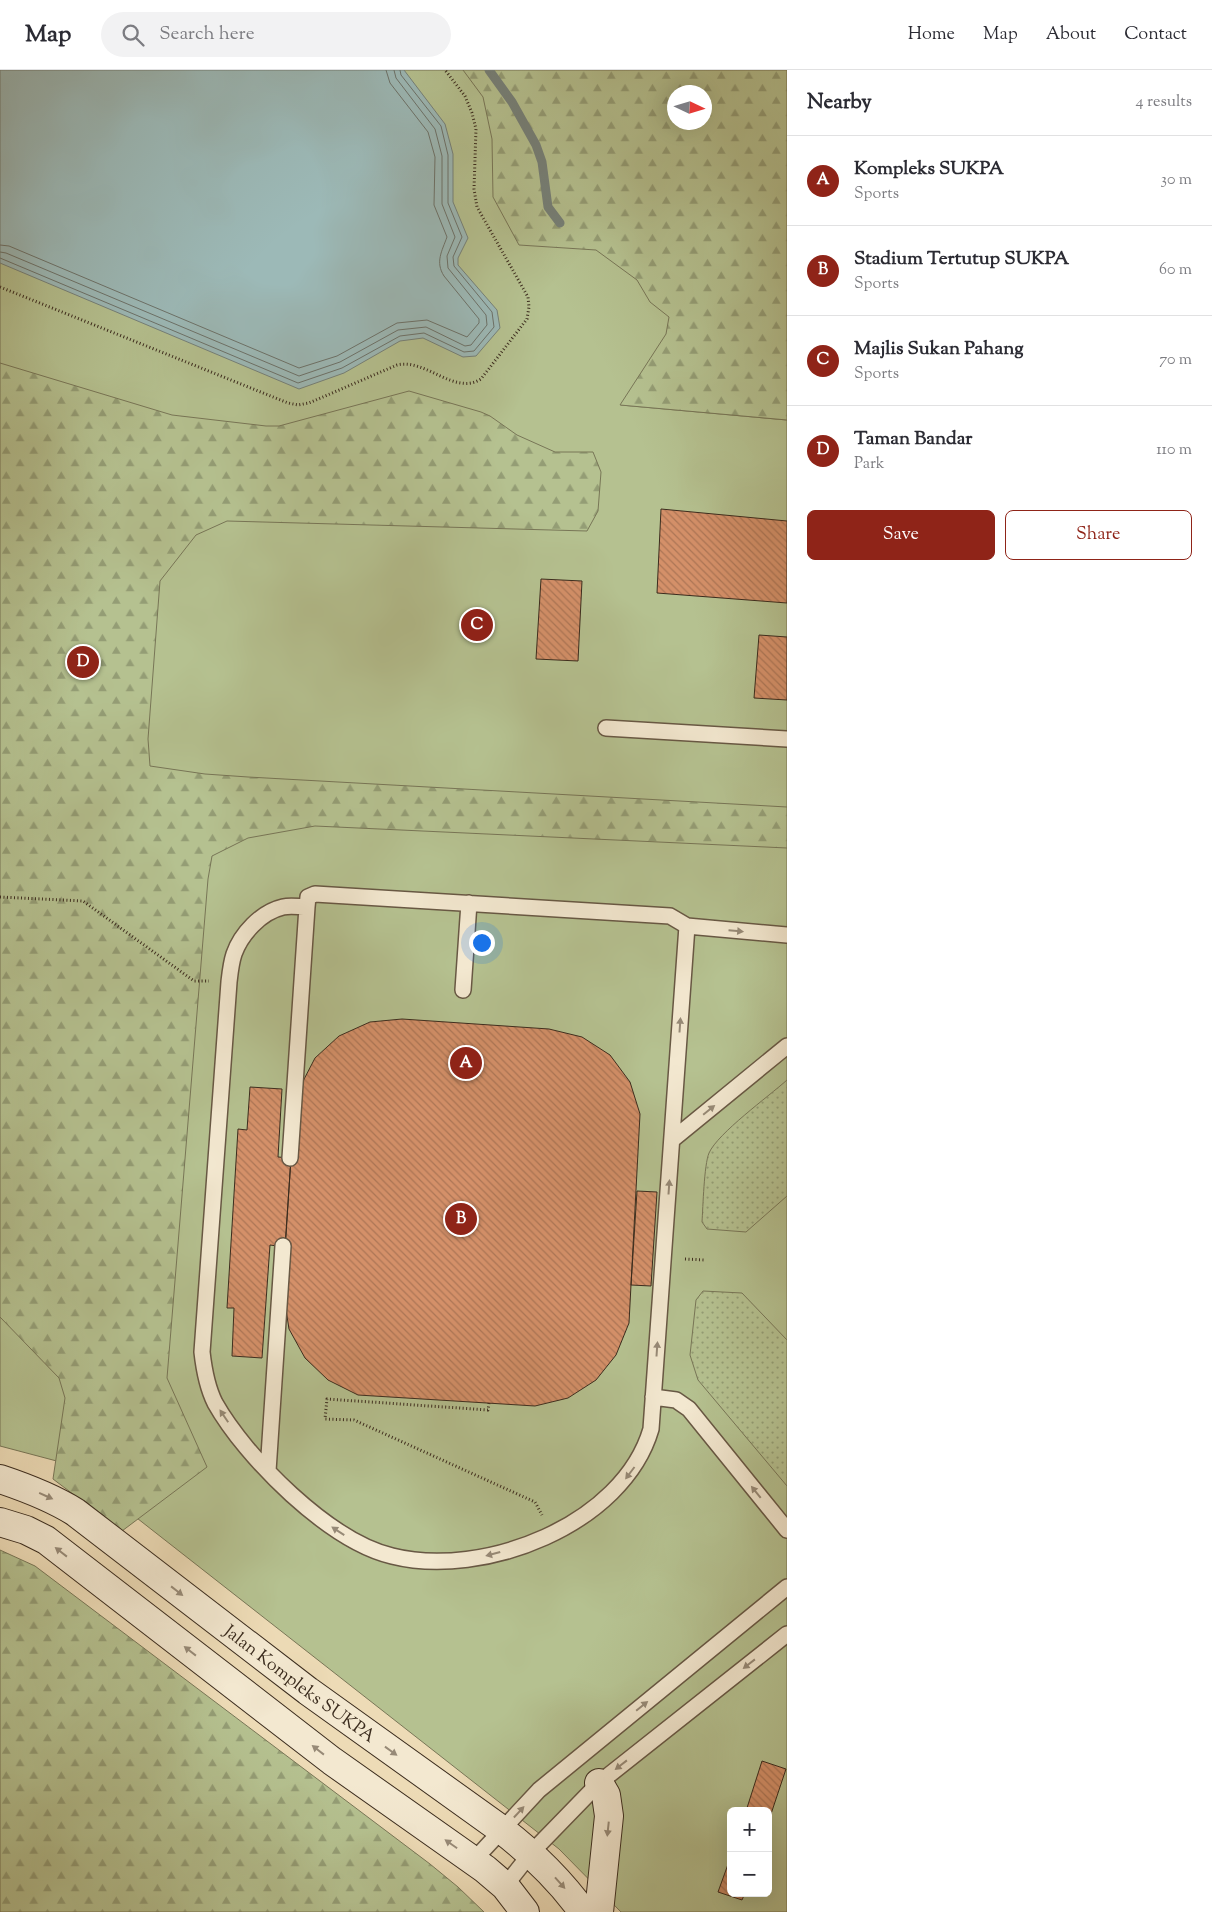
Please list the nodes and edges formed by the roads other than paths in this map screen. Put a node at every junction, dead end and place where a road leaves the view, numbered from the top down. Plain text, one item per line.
1 (606, 728) dead end
2 (787, 739) edge
3 (469, 903) junction
4 (307, 907) junction
5 (687, 926) junction
6 (787, 935) edge
7 (463, 990) dead end
8 (787, 1046) edge
9 (672, 1140) junction
10 (290, 1158) dead end
11 (283, 1246) dead end
12 (653, 1397) junction
13 (268, 1471) junction
14 (0, 1479) edge
15 (0, 1522) edge
16 (787, 1530) edge
17 (787, 1588) edge
18 (787, 1634) edge
19 (599, 1783) junction
20 (502, 1830) junction
21 (531, 1852) junction
22 (474, 1860) junction
23 (505, 1886) junction
24 (525, 1912) edge
25 (583, 1912) edge
26 (599, 1912) edge

1 - 2 lane
3 - 4 lane
3 - 5 lane
3 - 7 lane
4 - 10 lane
13 -> 4 lane
5 -> 6 lane
9 -> 5 lane
9 -> 8 lane
12 -> 9 lane
11 - 13 lane
12 -> 13 lane
16 -> 12 lane
14 -> 20 street, Jalan Kompleks SUKPA
22 -> 15 street
20 -> 17 lane
18 -> 19 lane
19 - 21 lane
19 -> 26 street
20 - 21 street, Jalan Kompleks SUKPA
20 - 22 lane
21 - 23 lane
21 -> 25 street, Jalan Kompleks SUKPA
22 - 23 street
23 - 24 street

